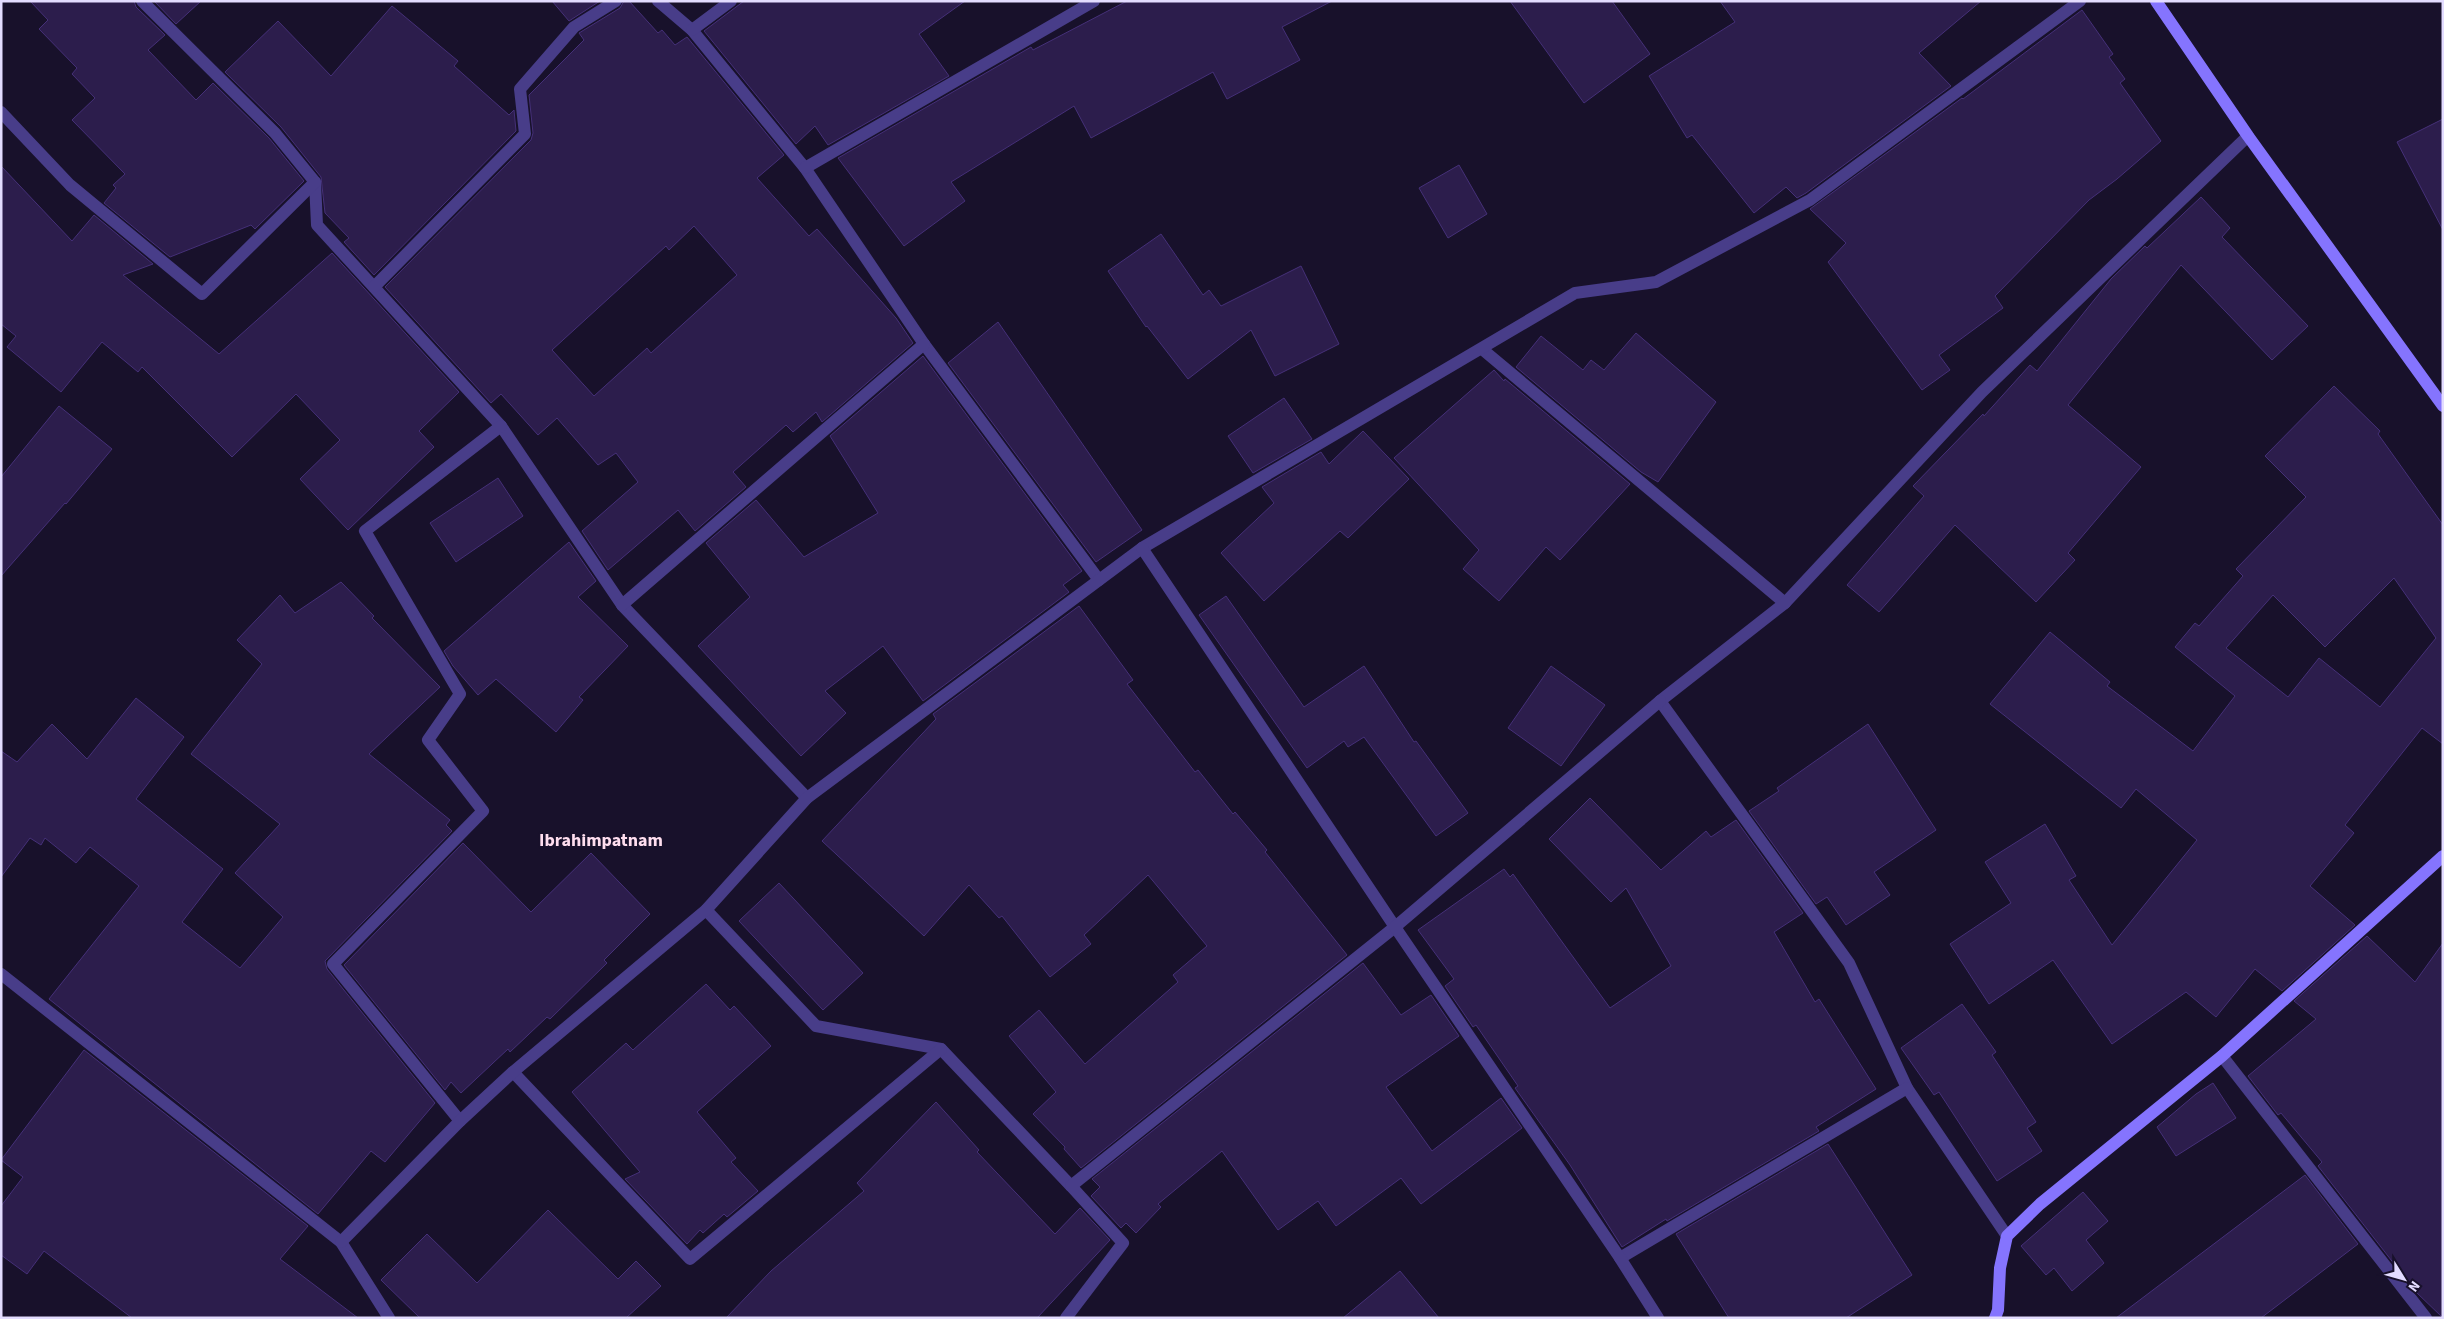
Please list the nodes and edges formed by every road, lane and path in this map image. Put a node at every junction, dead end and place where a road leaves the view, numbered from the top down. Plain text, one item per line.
1 (142, 1) edge
2 (616, 1) edge
3 (658, 1) edge
4 (731, 1) edge
5 (1094, 1) edge
6 (2080, 1) edge
7 (2156, 1) edge
8 (692, 30) junction
9 (1, 112) edge
10 (2248, 136) junction
11 (805, 168) junction
12 (315, 182) junction
13 (374, 287) junction
14 (924, 344) junction
15 (1482, 349) junction
16 (2443, 406) edge
17 (501, 426) junction
18 (1142, 548) junction
19 (1099, 580) junction
20 (1786, 603) junction
21 (622, 605) junction
22 (1660, 701) junction
23 (807, 798) junction
24 (2443, 856) edge
25 (706, 910) junction
26 (1395, 927) junction
27 (1, 974) edge
28 (941, 1049) junction
29 (2222, 1056) junction
30 (513, 1072) junction
31 (1907, 1088) junction
32 (460, 1121) junction
33 (1071, 1186) junction
34 (2007, 1236) junction
35 (341, 1242) junction
36 (1620, 1258) junction
37 (385, 1315) edge
38 (1066, 1318) edge
39 (1658, 1318) edge
40 (1995, 1318) edge
41 (2426, 1318) edge

1 - 12 street
2 - 13 street
3 - 8 street
4 - 8 street
5 - 11 street
6 - 15 street
7 - 10 main road
8 - 11 street
9 - 12 street
10 - 16 main road
10 - 20 street
11 - 14 street
12 - 13 street
13 - 17 street
14 - 19 street
14 - 21 street
15 - 18 street
15 - 20 street
17 - 21 street
17 - 32 street
18 - 19 street
18 - 26 street
19 - 23 street
20 - 22 street
21 - 23 street
22 - 26 street
22 - 31 street
23 - 25 street
24 - 29 main road
25 - 28 street
25 - 30 street
26 - 33 street
26 - 36 street
27 - 35 street
28 - 30 street
28 - 33 street
29 - 34 main road
29 - 41 street
30 - 32 street
31 - 34 street
31 - 36 street
32 - 35 street
33 - 38 street
34 - 40 main road
35 - 37 street
36 - 39 street

